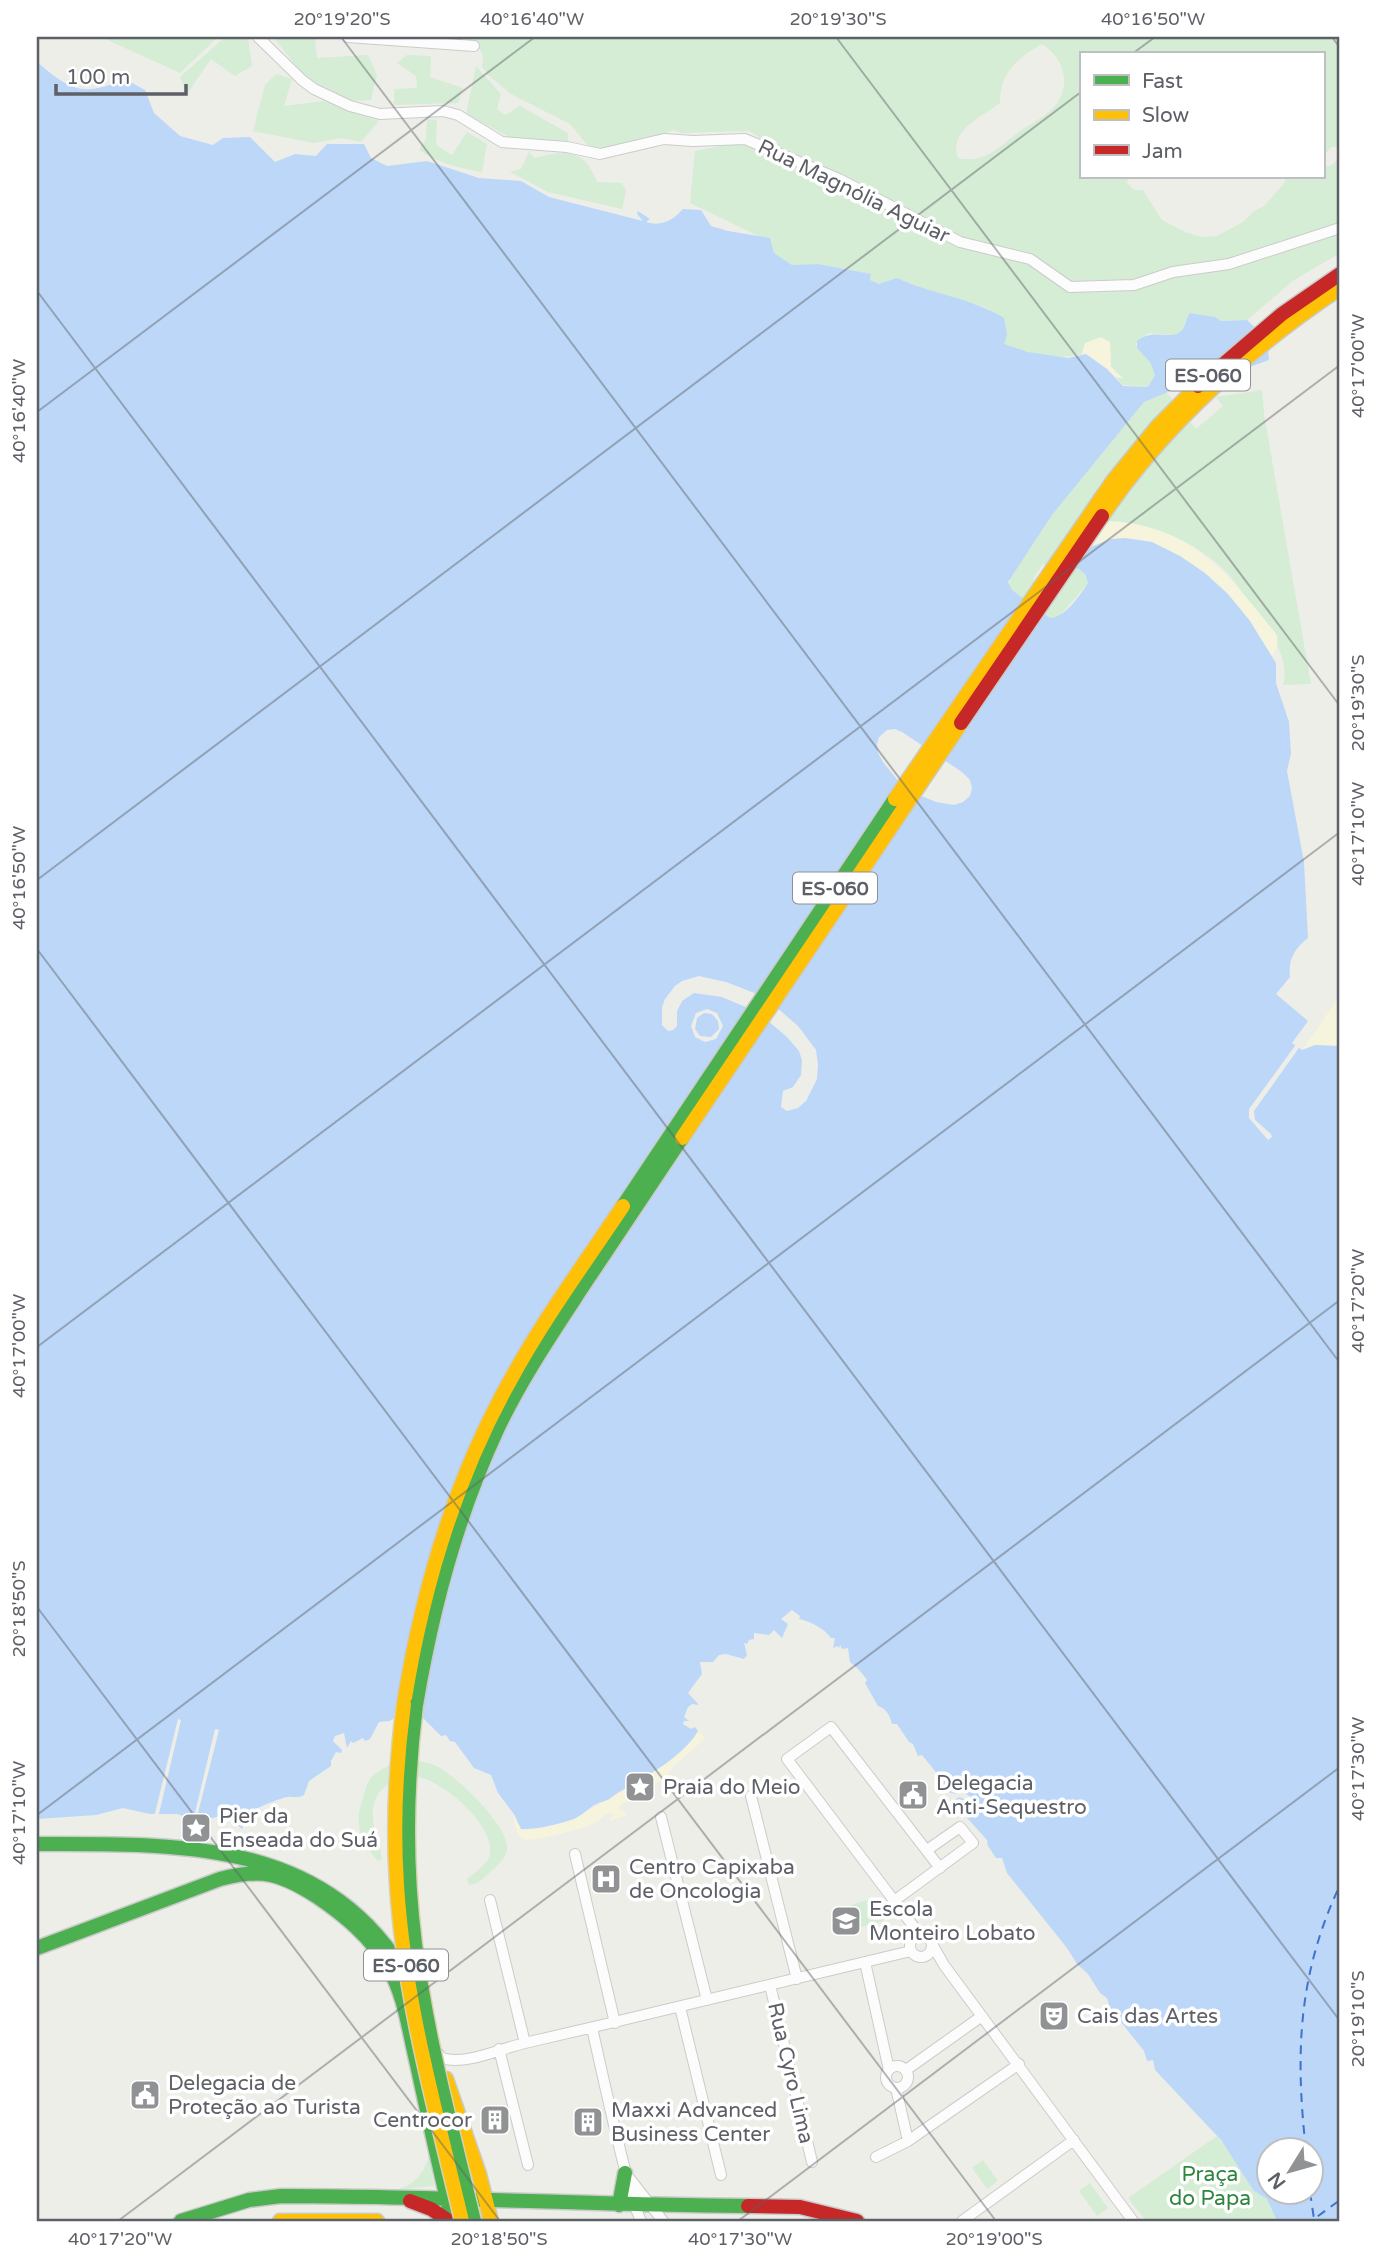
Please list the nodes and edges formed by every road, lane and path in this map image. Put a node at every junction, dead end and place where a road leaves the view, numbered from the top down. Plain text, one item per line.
1 (258, 37) edge
2 (348, 37) edge
3 (365, 38) edge
4 (474, 46) dead end
5 (1340, 228) edge
6 (1340, 274) edge
7 (1340, 288) edge
8 (751, 1796) dead end
9 (661, 1817) dead end
10 (37, 1844) edge
11 (202, 1848) junction
12 (927, 1850) junction
13 (575, 1854) dead end
14 (940, 1868) junction
15 (220, 1879) junction
16 (490, 1900) dead end
17 (894, 1901) junction
18 (920, 1935) junction
19 (932, 1944) junction
20 (37, 1948) edge
21 (911, 1951) junction
22 (922, 1957) junction
23 (865, 1962) junction
24 (944, 1965) junction
25 (797, 1979) junction
26 (770, 1985) junction
27 (707, 2000) junction
28 (680, 2007) junction
29 (982, 2017) junction
30 (615, 2023) junction
31 (592, 2028) junction
32 (524, 2043) junction
33 (499, 2049) junction
34 (436, 2050) junction
35 (463, 2060) junction
36 (1019, 2064) junction
37 (889, 2070) junction
38 (906, 2070) junction
39 (448, 2085) junction
40 (895, 2088) junction
41 (1074, 2140) junction
42 (908, 2141) junction
43 (876, 2157) dead end
44 (812, 2162) dead end
45 (528, 2165) dead end
46 (625, 2173) junction
47 (721, 2175) dead end
48 (483, 2192) junction
49 (396, 2196) junction
50 (446, 2199) junction
51 (633, 2205) junction
52 (1128, 2220) edge
53 (181, 2221) edge
54 (280, 2221) edge
55 (364, 2221) edge
56 (377, 2221) edge
57 (451, 2221) edge
58 (462, 2221) edge
59 (474, 2221) edge
60 (491, 2221) edge
61 (641, 2221) edge
62 (663, 2221) edge
63 (857, 2221) edge
64 (962, 2221) edge

1 - 5 street, Rua Magnólia Aguiar
2 - 3 street
3 - 4 street
6 - 58 main road, ES-060, bridge
7 - 59 main road, ES-060, bridge
8 - 25 street
9 - 27 street
10 - 11 main road
11 - 15 main road
11 - 34 main road
12 - 14 street
12 - 14 street
12 - 17 street
13 - 30 street
14 - 17 street
15 - 20 main road
15 - 50 main road
16 - 32 street
17 - 18 street
18 - 19 street
18 - 21 street
19 - 22 street
19 - 24 street
21 - 22 street
21 - 23 street
22 - 24 street
23 - 25 street
23 - 37 street
24 - 29 street
25 - 26 street
26 - 27 street
26 - 44 street, Rua Cyro Lima
27 - 28 street
28 - 30 street
28 - 47 street
29 - 36 street
29 - 38 street
30 - 31 street
31 - 32 street
31 - 46 street
32 - 33 street
33 - 35 street
33 - 45 street
34 - 35 street
34 - 39 main road
35 - 39 street
36 - 41 street
36 - 42 street
37 - 38 street
37 - 40 street
38 - 40 street
39 - 48 main road
40 - 42 street
41 - 52 street
41 - 64 street
42 - 43 street
46 - 51 main road
46 - 51 street
48 - 50 main road
48 - 51 main road
48 - 60 main road
49 - 50 main road
49 - 53 main road
49 - 57 main road
50 - 57 main road
51 - 61 street
51 - 62 street
51 - 63 main road
54 - 55 main road
55 - 56 main road

